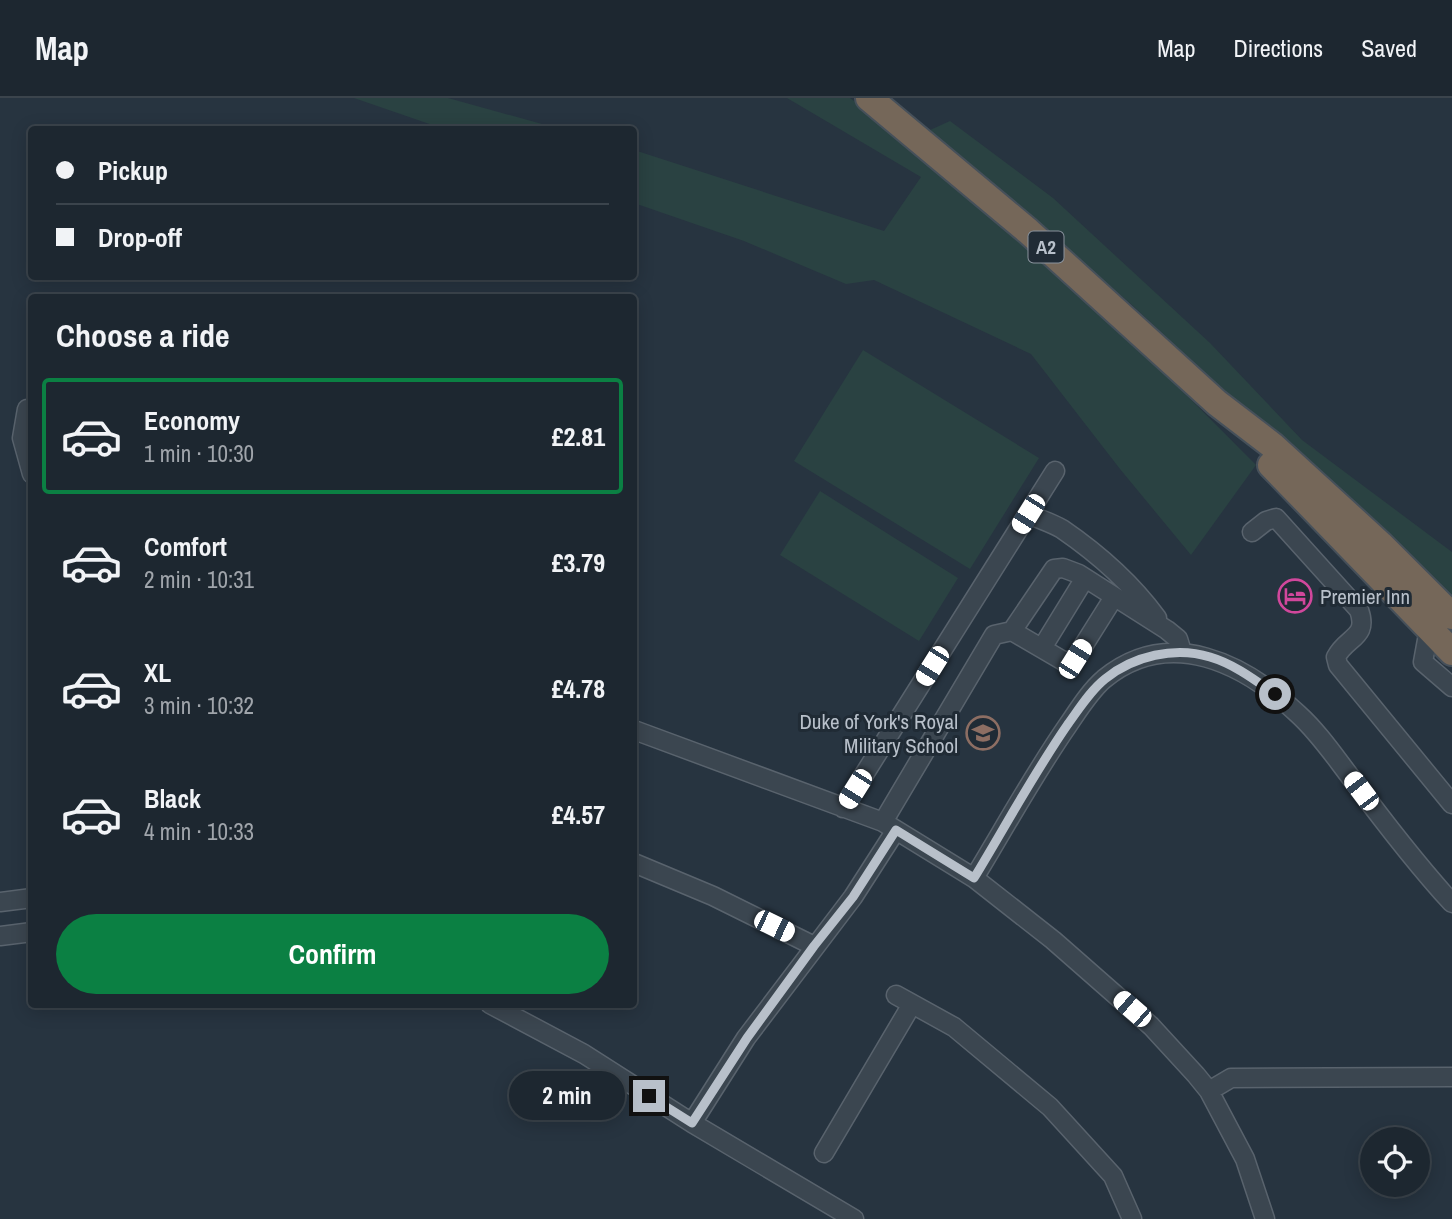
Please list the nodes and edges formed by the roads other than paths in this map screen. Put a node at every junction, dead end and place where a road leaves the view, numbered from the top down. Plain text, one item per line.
1 (869, 98) edge
2 (27, 409) dead end
3 (28, 460) edge
4 (1055, 471) dead end
5 (1028, 514) junction
6 (1252, 532) dead end
7 (1085, 578) junction
8 (1114, 597) junction
9 (1441, 623) edge
10 (1163, 627) junction
11 (1012, 631) junction
12 (1042, 648) junction
13 (1182, 652) junction
14 (1452, 652) edge
15 (1452, 687) edge
16 (637, 731) edge
17 (1452, 804) edge
18 (843, 808) junction
19 (890, 826) junction
20 (637, 864) edge
21 (974, 878) junction
22 (28, 898) edge
23 (0, 902) edge
24 (1452, 903) edge
25 (28, 932) edge
26 (0, 936) edge
27 (814, 946) junction
28 (498, 1008) edge
29 (1452, 1077) edge
30 (1209, 1091) junction
31 (692, 1123) junction
32 (824, 1153) dead end
33 (854, 1219) edge
34 (1132, 1219) edge
35 (1265, 1219) edge

1 - 9 highway, A2
2 - 3 lane
4 - 5 lane
5 - 10 lane
5 - 18 lane
6 - 17 lane
7 - 8 lane
7 - 11 lane
7 - 12 lane
8 - 10 lane
8 - 12 lane
9 - 14 highway, A2
9 - 15 lane
10 - 13 lane
11 - 12 lane
11 - 19 lane
13 - 21 lane
13 - 24 lane
16 - 18 lane
18 - 19 lane
19 - 21 lane
19 - 27 lane
20 - 27 lane
21 - 30 lane
22 - 23 lane
25 - 26 lane
27 - 31 lane
28 - 31 lane
29 - 30 lane
30 - 35 lane
31 - 33 lane
32 - 34 lane

